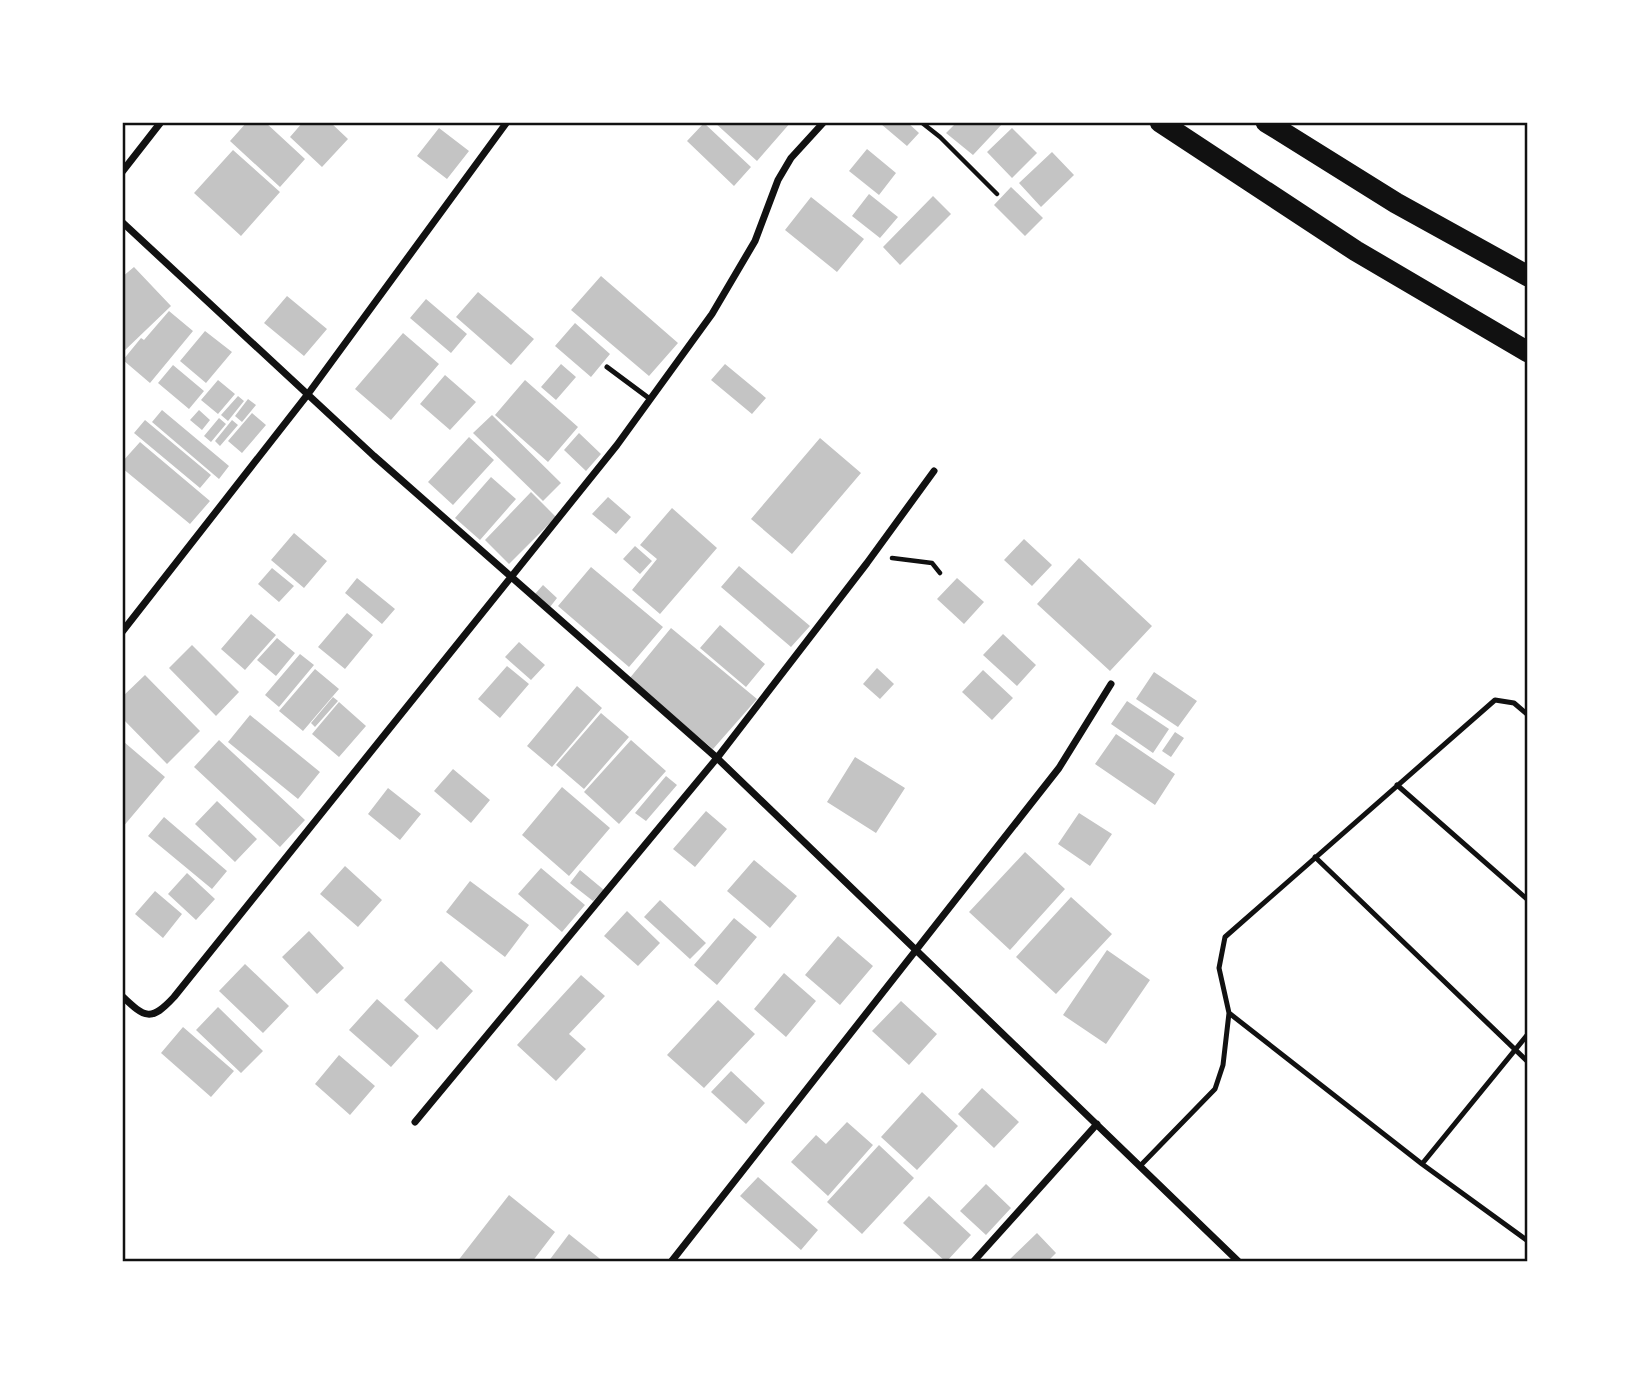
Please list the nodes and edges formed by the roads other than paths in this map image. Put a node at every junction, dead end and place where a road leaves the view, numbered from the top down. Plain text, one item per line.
1 (161, 122) edge
2 (507, 122) edge
3 (1160, 122) edge
4 (1266, 122) edge
5 (823, 123) edge
6 (122, 172) edge
7 (122, 222) edge
8 (1528, 276) edge
9 (1528, 352) edge
10 (607, 367) dead end
11 (308, 394) junction
12 (650, 399) junction
13 (934, 471) dead end
14 (510, 578) junction
15 (122, 632) edge
16 (1111, 684) dead end
17 (1528, 715) edge
18 (717, 758) junction
19 (1397, 785) junction
20 (1315, 857) junction
21 (1528, 900) edge
22 (918, 951) junction
23 (122, 996) edge
24 (1230, 1013) junction
25 (1528, 1034) edge
26 (1515, 1051) junction
27 (1528, 1062) edge
28 (415, 1122) dead end
29 (1097, 1124) junction
30 (1422, 1164) junction
31 (1141, 1166) junction
32 (1528, 1241) edge
33 (671, 1262) edge
34 (973, 1262) edge
35 (1238, 1262) edge

1 - 6 street
2 - 11 street
3 - 9 highway
4 - 8 highway
5 - 12 street
7 - 11 street
10 - 12 lane
11 - 14 street
11 - 15 street
12 - 14 street
13 - 18 street
14 - 18 street
14 - 23 street
16 - 22 street
17 - 19 lane
18 - 22 street
18 - 28 street
19 - 20 lane
19 - 21 lane
20 - 24 lane
20 - 26 lane
22 - 29 street
22 - 33 street
24 - 30 lane
24 - 31 lane
25 - 26 lane
26 - 27 lane
26 - 30 lane
29 - 31 street
29 - 34 street
30 - 32 lane
31 - 35 street

